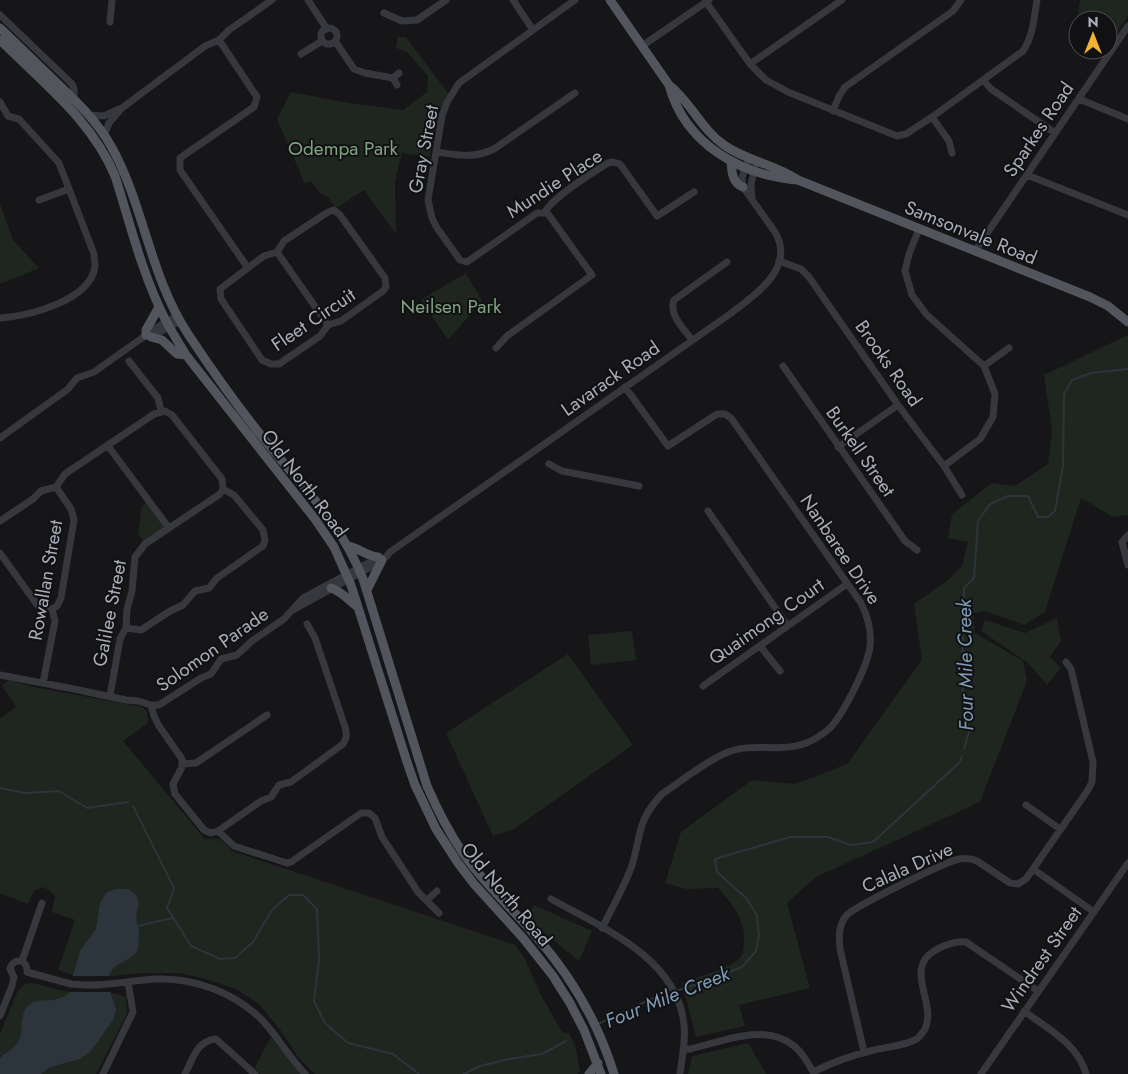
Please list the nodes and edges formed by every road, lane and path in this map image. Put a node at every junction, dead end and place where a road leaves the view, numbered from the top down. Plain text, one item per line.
1 (112, 0) edge
2 (272, 0) edge
3 (308, 0) edge
4 (446, 0) edge
5 (513, 0) edge
6 (575, 0) edge
7 (610, 0) edge
8 (842, 0) edge
9 (961, 0) edge
10 (1037, 0) edge
11 (708, 1) edge
12 (384, 13) dead end
13 (0, 16) edge
14 (110, 22) dead end
15 (1128, 26) edge
16 (0, 28) edge
17 (327, 28) junction
18 (533, 30) junction
19 (0, 40) edge
20 (219, 40) junction
21 (322, 41) junction
22 (335, 41) junction
23 (642, 46) junction
24 (301, 54) dead end
25 (750, 64) junction
26 (983, 80) junction
27 (397, 85) dead end
28 (669, 85) junction
29 (575, 94) dead end
30 (1078, 99) junction
31 (74, 100) junction
32 (0, 102) edge
33 (122, 108) junction
34 (833, 111) junction
35 (88, 115) junction
36 (8, 116) junction
37 (932, 117) junction
38 (1128, 118) edge
39 (0, 121) edge
40 (1055, 133) junction
41 (104, 136) junction
42 (436, 152) junction
43 (952, 153) dead end
44 (731, 162) junction
45 (754, 163) junction
46 (745, 167) junction
47 (1027, 174) junction
48 (743, 187) junction
49 (69, 189) junction
50 (694, 192) dead end
51 (752, 199) junction
52 (38, 201) dead end
53 (545, 213) junction
54 (1128, 215) edge
55 (920, 229) junction
56 (975, 251) junction
57 (277, 252) junction
58 (779, 261) junction
59 (467, 262) joint
60 (727, 262) dead end
61 (248, 268) junction
62 (159, 307) junction
63 (0, 318) edge
64 (178, 319) junction
65 (1128, 322) edge
66 (168, 324) junction
67 (328, 324) junction
68 (149, 336) junction
69 (692, 340) junction
70 (496, 348) dead end
71 (1009, 348) dead end
72 (186, 355) junction
73 (129, 361) dead end
74 (783, 366) dead end
75 (984, 366) junction
76 (625, 387) junction
77 (898, 405) junction
78 (161, 411) junction
79 (0, 438) edge
80 (108, 446) junction
81 (838, 447) junction
82 (550, 464) dead end
83 (944, 466) junction
84 (639, 486) dead end
85 (56, 487) junction
86 (223, 489) junction
87 (962, 494) dead end
88 (708, 511) dead end
89 (0, 522) edge
90 (168, 528) junction
91 (1128, 535) edge
92 (348, 546) junction
93 (917, 550) dead end
94 (0, 553) edge
95 (380, 558) junction
96 (1128, 565) edge
97 (360, 570) junction
98 (348, 577) junction
99 (847, 584) junction
100 (331, 588) junction
101 (367, 590) junction
102 (358, 607) junction
103 (52, 610) junction
104 (293, 610) junction
105 (307, 624) dead end
106 (787, 625) junction
107 (126, 628) junction
108 (760, 646) junction
109 (1066, 662) dead end
110 (780, 671) dead end
111 (0, 675) edge
112 (43, 683) junction
113 (703, 686) dead end
114 (110, 696) junction
115 (156, 705) junction
116 (267, 715) dead end
117 (182, 764) junction
118 (1026, 805) dead end
119 (1060, 829) junction
120 (221, 830) junction
121 (1128, 863) edge
122 (1033, 870) junction
123 (437, 891) dead end
124 (551, 899) dead end
125 (428, 900) junction
126 (42, 903) dead end
127 (1094, 912) junction
128 (439, 913) dead end
129 (602, 928) junction
130 (22, 961) junction
131 (26, 972) junction
132 (14, 977) junction
133 (128, 982) junction
134 (1038, 991) junction
135 (1024, 1011) junction
136 (0, 1016) edge
137 (684, 1049) junction
138 (864, 1052) junction
139 (598, 1064) junction
140 (814, 1073) edge
141 (103, 1074) edge
142 (185, 1074) edge
143 (255, 1074) edge
144 (305, 1074) edge
145 (589, 1074) edge
146 (601, 1074) edge
147 (614, 1074) edge
148 (680, 1074) edge
149 (981, 1074) edge
150 (1086, 1074) edge

1 - 14 street
2 - 20 street
3 - 17 street
4 - 12 street
5 - 18 street
6 - 18 street, Gray Street
7 - 23 main road, Samsonvale Road
8 - 25 street
9 - 34 street
10 - 26 street
11 - 23 street
11 - 25 street
13 - 31 street, Old North Road
15 - 30 street, Sparkes Road
16 - 31 main road, Old North Road
17 - 21 street
17 - 22 street
18 - 42 street, Gray Street
19 - 62 main road, Old North Road
20 - 33 street
20 - 61 street
21 - 22 street
21 - 24 street
22 - 27 street
23 - 28 main road, Samsonvale Road
25 - 34 street
26 - 37 street
26 - 40 street
28 - 44 main road, Samsonvale Road
28 - 45 main road, Samsonvale Road
29 - 42 street
30 - 38 street
30 - 40 street, Sparkes Road
31 - 35 main road, Old North Road
32 - 36 street
33 - 35 street
33 - 41 street
34 - 37 street
35 - 41 main road, Old North Road
36 - 39 street
36 - 49 street
37 - 43 street
40 - 47 street, Sparkes Road
41 - 64 main road, Old North Road
42 - 59 street, Gray Street
44 - 46 main road, Samsonvale Road
44 - 48 main road
45 - 46 main road, Samsonvale Road
45 - 51 street
45 - 55 main road, Samsonvale Road
46 - 48 street
47 - 54 street
47 - 56 street, Sparkes Road
48 - 51 street
49 - 52 street
49 - 63 street
50 - 53 street, Mundie Place
51 - 58 street
53 - 59 street, Mundie Place
53 - 70 street
55 - 56 main road, Samsonvale Road
55 - 75 street
56 - 65 main road, Samsonvale Road
57 - 61 street, Fleet Circuit
57 - 67 street
57 - 67 street, Fleet Circuit
58 - 69 street, Lavarack Road
58 - 77 street, Brooks Road
60 - 69 street
61 - 67 street, Fleet Circuit
62 - 66 main road, Old North Road
62 - 68 main road
64 - 66 street
64 - 92 main road, Old North Road
66 - 68 street
66 - 72 main road, Old North Road
68 - 72 main road
68 - 79 street
69 - 76 street, Lavarack Road
71 - 75 street
72 - 98 main road, Old North Road
73 - 78 street
74 - 81 street, Burkell Street
75 - 83 street
76 - 95 street, Lavarack Road
76 - 99 street, Nanbaree Drive
77 - 81 street
77 - 83 street, Brooks Road
78 - 80 street
78 - 86 street
80 - 85 street
80 - 90 street
81 - 93 street, Burkell Street
82 - 84 street
83 - 87 street, Brooks Road
85 - 89 street
85 - 103 street, Rowallan Street
86 - 90 street, Galilee Street
86 - 107 street
88 - 106 street
90 - 107 street, Galilee Street
91 - 96 street
92 - 95 main road
92 - 97 main road, Old North Road
94 - 103 street
95 - 97 street, Lavarack Road
95 - 101 main road
97 - 98 street, Lavarack Road
97 - 101 main road, Old North Road
98 - 100 street, Solomon Parade
98 - 102 main road, Old North Road
98 - 104 street, Solomon Parade
99 - 106 street, Quaimong Court
99 - 129 street, Nanbaree Drive
100 - 102 main road
100 - 104 street, Solomon Parade
101 - 147 main road, Old North Road
102 - 139 main road, Old North Road
103 - 112 street, Rowallan Street
104 - 115 street, Solomon Parade
105 - 120 street
106 - 108 street, Quaimong Court
107 - 114 street, Galilee Street
108 - 110 street
108 - 113 street, Quaimong Court
109 - 119 street, Calala Drive
111 - 112 street, Solomon Parade
112 - 114 street, Solomon Parade
114 - 115 street, Solomon Parade
115 - 117 street
116 - 117 street
117 - 120 street
118 - 119 street
119 - 122 street, Calala Drive
120 - 125 street
121 - 127 street, Windrest Street
122 - 127 street
122 - 138 street, Calala Drive
123 - 125 street
124 - 129 street
125 - 128 street
126 - 130 street
127 - 134 street, Windrest Street
129 - 137 street
130 - 131 street
130 - 132 street
131 - 132 street
131 - 133 street
132 - 136 street
133 - 141 street
133 - 144 street
134 - 135 street, Windrest Street
134 - 138 street
135 - 149 street, Windrest Street
135 - 150 street
137 - 140 street
137 - 148 street
138 - 140 street
139 - 145 main road
139 - 146 main road, Old North Road
142 - 143 street

